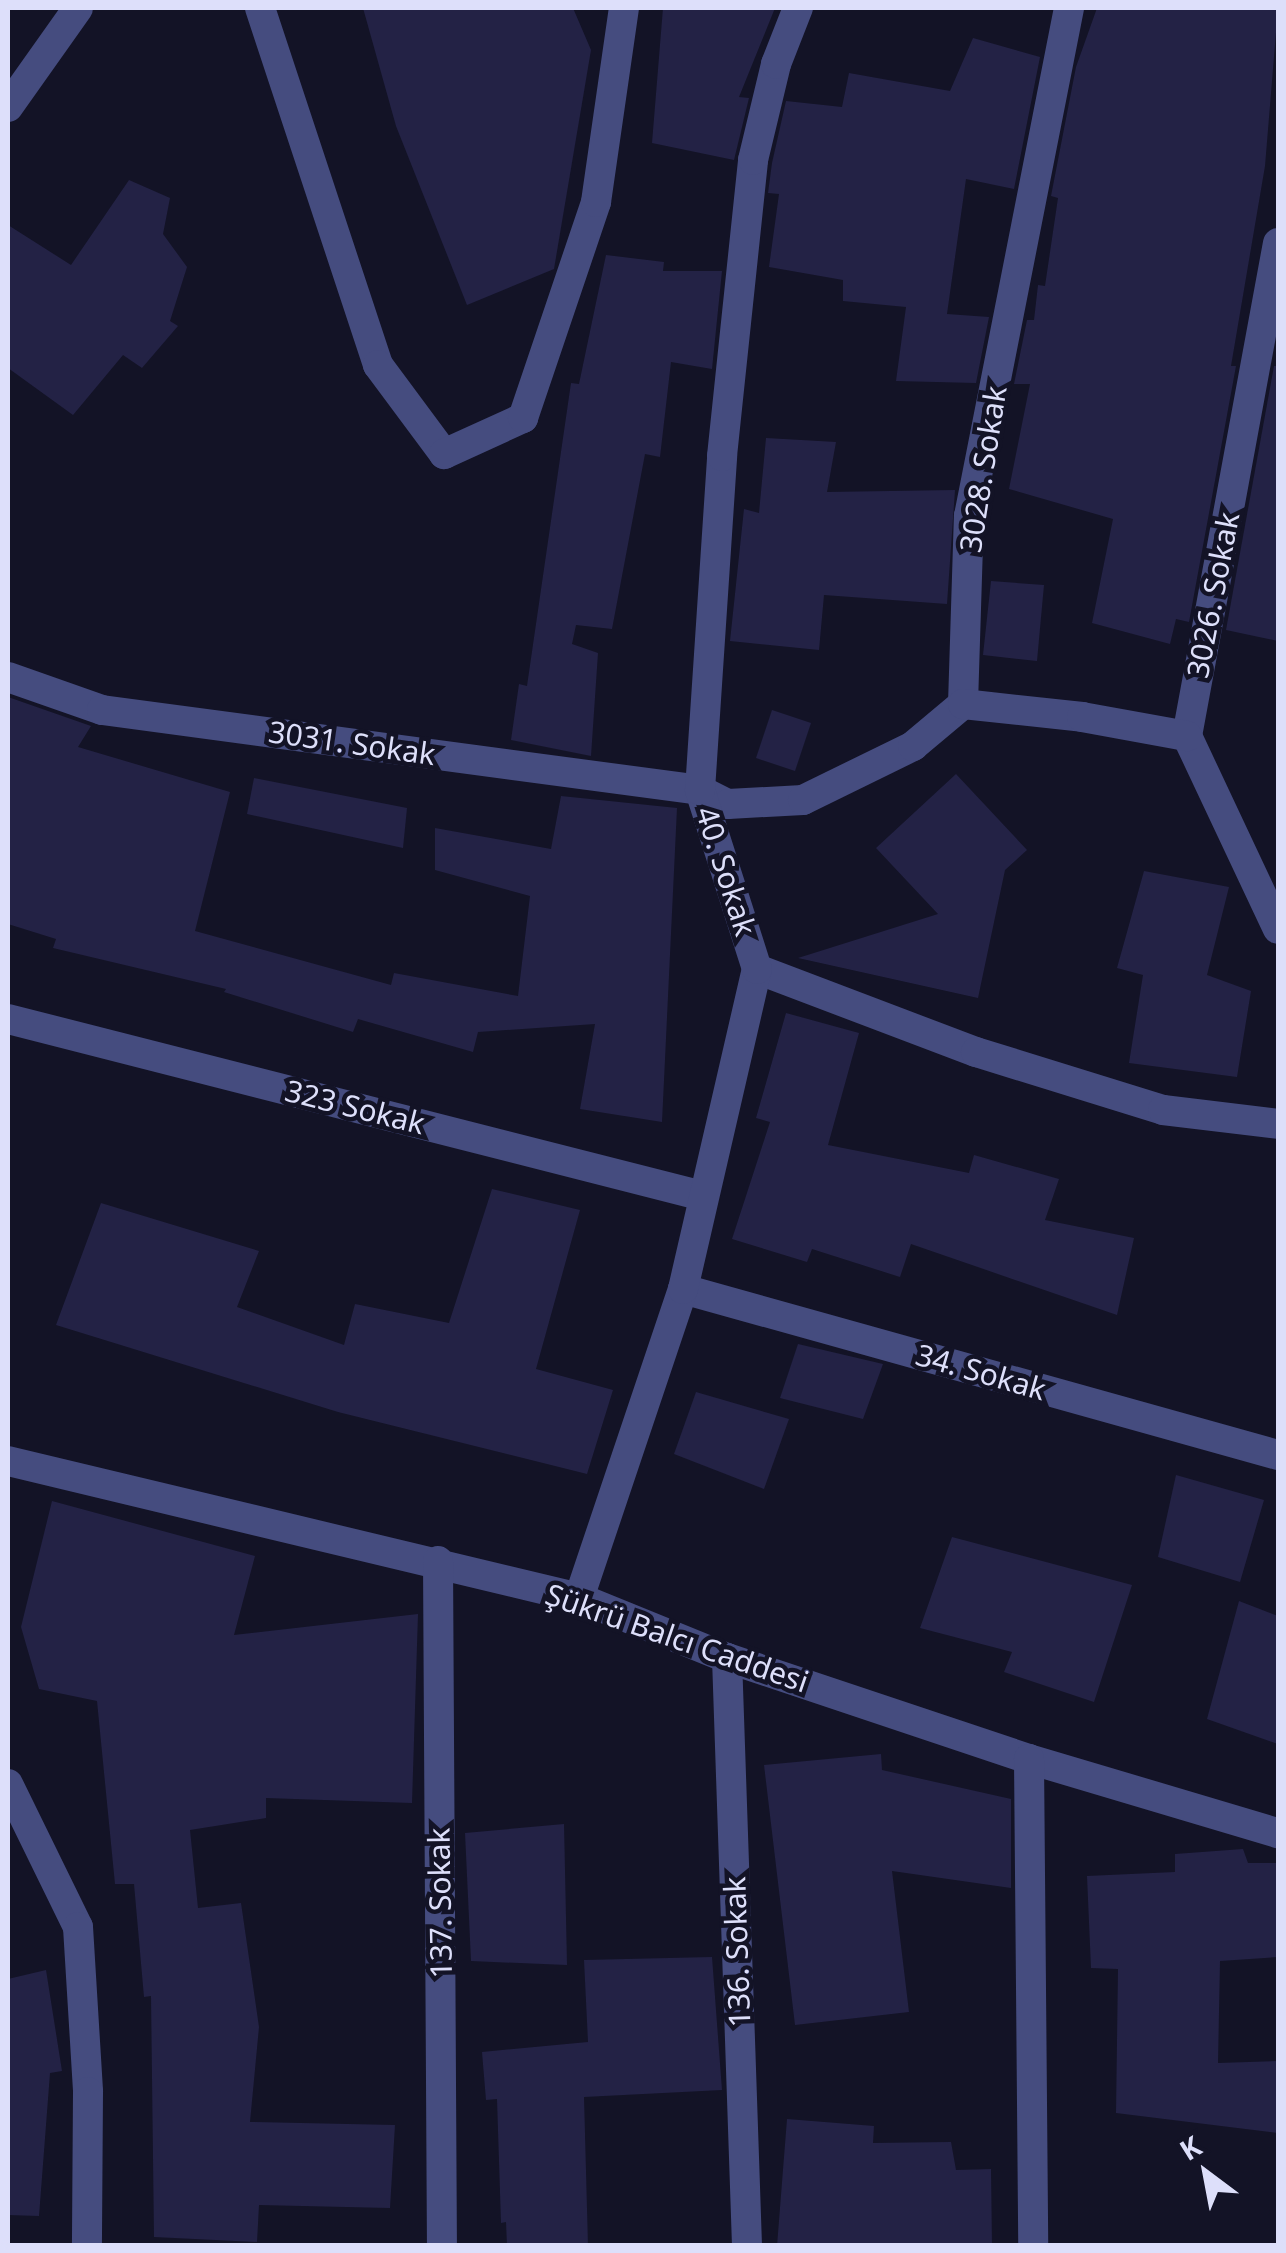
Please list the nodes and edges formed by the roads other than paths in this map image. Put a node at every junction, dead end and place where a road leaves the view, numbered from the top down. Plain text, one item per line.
1 (78, 8) edge
2 (260, 8) edge
3 (624, 8) edge
4 (798, 8) edge
5 (1069, 8) edge
6 (8, 107) edge
7 (1278, 243) edge
8 (8, 676) edge
9 (963, 704) junction
10 (1187, 736) junction
11 (700, 790) junction
12 (1278, 929) edge
13 (757, 969) junction
14 (8, 1018) edge
15 (1278, 1124) edge
16 (703, 1196) junction
17 (683, 1289) junction
18 (1278, 1456) edge
19 (8, 1461) edge
20 (438, 1562) junction
21 (579, 1598) junction
22 (727, 1658) junction
23 (1030, 1760) junction
24 (8, 1784) edge
25 (1278, 1834) edge
26 (88, 2246) edge
27 (442, 2246) edge
28 (747, 2246) edge
29 (1033, 2246) edge

1 - 6 street
2 - 3 street
4 - 11 street, 40. Sokak
5 - 9 street, 3028. Sokak
7 - 10 street, 3026. Sokak
8 - 11 street, 3031. Sokak
9 - 10 street
9 - 11 street
10 - 12 street
11 - 13 street, 40. Sokak
13 - 15 street
13 - 16 street, 40. Sokak
14 - 16 street, 323 Sokak
16 - 17 street, 40. Sokak
17 - 18 street, 34. Sokak
17 - 21 street, 40. Sokak
19 - 20 street, Şükrü Balcı Caddesi
20 - 21 street, Şükrü Balcı Caddesi
20 - 27 street, 137. Sokak
21 - 22 street, Şükrü Balcı Caddesi
22 - 23 street, Şükrü Balcı Caddesi
22 - 28 street, 136. Sokak
23 - 25 street, Şükrü Balcı Caddesi
23 - 29 street
24 - 26 street

